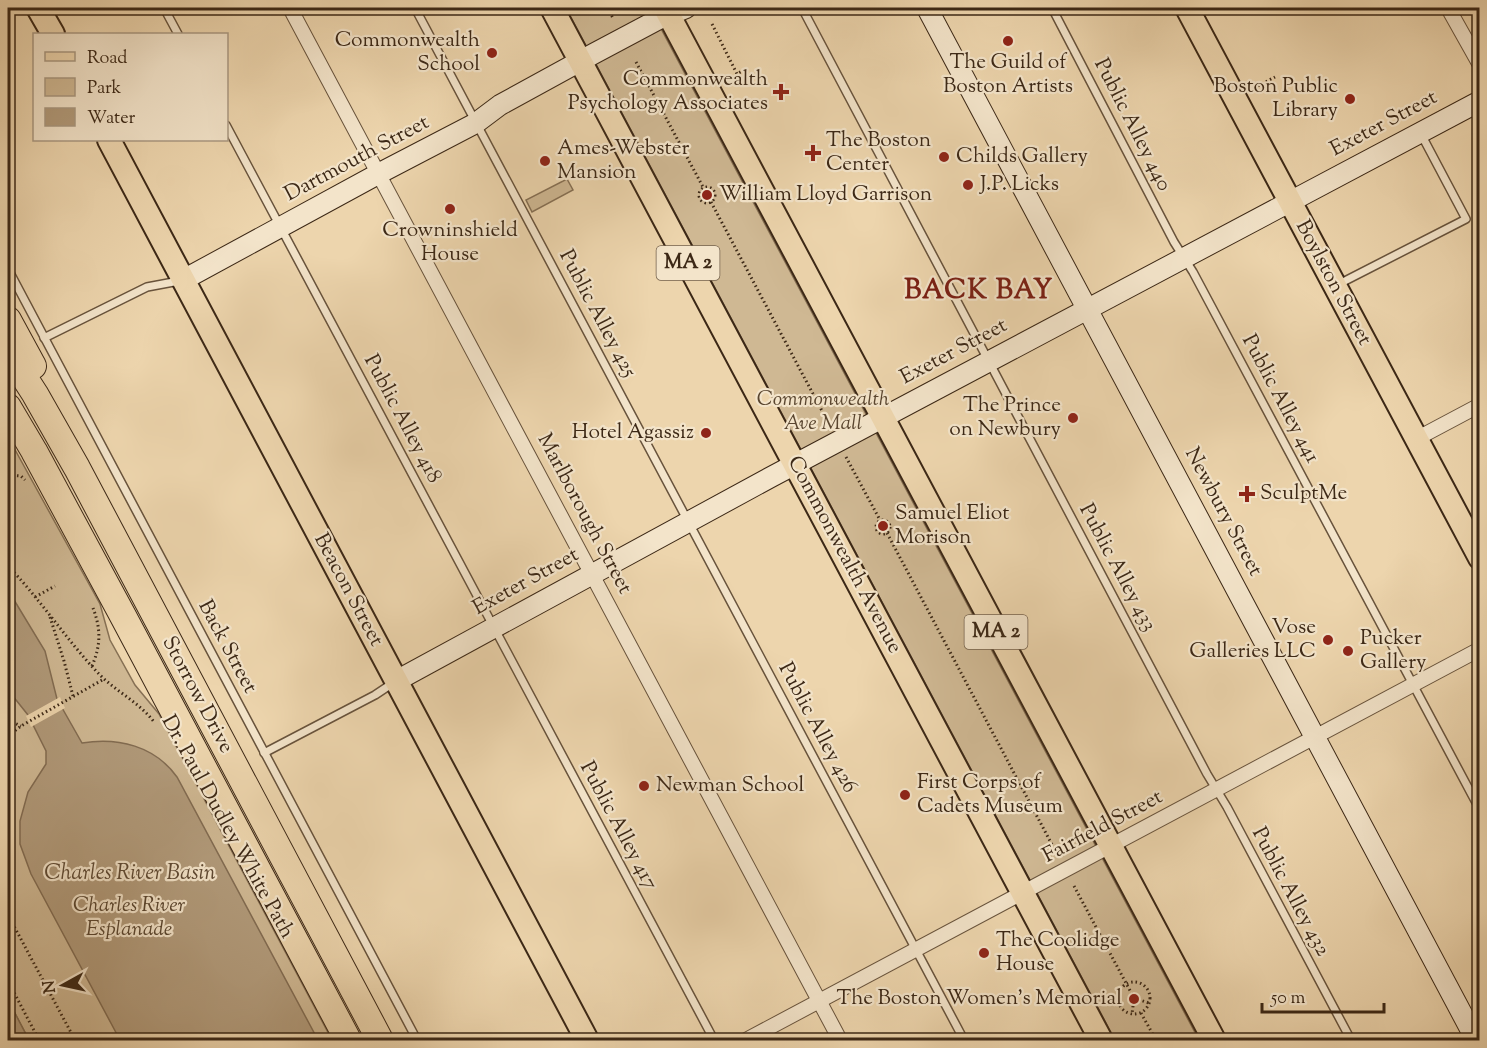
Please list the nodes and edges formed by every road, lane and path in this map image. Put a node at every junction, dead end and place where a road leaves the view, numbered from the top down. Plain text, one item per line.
1 (38, 8) edge
2 (164, 8) edge
3 (290, 8) edge
4 (415, 8) edge
5 (552, 8) edge
6 (607, 8) edge
7 (802, 8) edge
8 (927, 8) edge
9 (1052, 8) edge
10 (1187, 8) edge
11 (1448, 8) edge
12 (673, 10) edge
13 (613, 18) dead end
14 (712, 24) dead end
15 (52, 33) edge
16 (177, 33) edge
17 (581, 61) junction
18 (636, 62) dead end
19 (1479, 65) edge
20 (742, 71) dead end
21 (1275, 77) dead end
22 (1254, 88) dead end
23 (1479, 101) edge
24 (476, 123) junction
25 (228, 129) edge
26 (1420, 132) junction
27 (110, 141) edge
28 (378, 174) junction
29 (703, 187) junction
30 (1289, 201) junction
31 (711, 202) junction
32 (281, 227) junction
33 (1184, 258) junction
34 (8, 269) edge
35 (183, 280) junction
36 (1335, 286) junction
37 (1089, 308) junction
38 (8, 320) edge
39 (44, 338) junction
40 (8, 352) edge
41 (989, 361) junction
42 (1479, 405) edge
43 (8, 407) edge
44 (882, 417) junction
45 (829, 424) dead end
46 (1416, 439) junction
47 (846, 457) dead end
48 (795, 464) junction
49 (76, 468) junction
50 (9, 477) edge
51 (30, 489) dead end
52 (880, 520) junction
53 (688, 521) junction
54 (886, 533) junction
55 (1479, 558) edge
56 (8, 566) edge
57 (592, 573) junction
58 (55, 586) dead end
59 (35, 597) junction
60 (93, 607) dead end
61 (49, 614) junction
62 (494, 627) junction
63 (1479, 649) edge
64 (92, 666) junction
65 (104, 679) junction
66 (396, 681) junction
67 (1413, 684) junction
68 (71, 697) junction
69 (8, 720) edge
70 (157, 725) dead end
71 (21, 726) junction
72 (8, 736) edge
73 (1316, 737) junction
74 (264, 753) junction
75 (1217, 790) junction
76 (1479, 810) edge
77 (1111, 847) junction
78 (1058, 856) dead end
79 (1074, 886) dead end
80 (1023, 893) junction
81 (8, 915) edge
82 (916, 951) junction
83 (8, 981) edge
84 (1126, 985) junction
85 (1134, 998) junction
86 (819, 1001) junction
87 (1149, 1003) junction
88 (1141, 1013) junction
89 (1132, 1014) junction
90 (39, 1041) edge
91 (75, 1041) edge
92 (348, 1041) edge
93 (380, 1041) edge
94 (417, 1041) edge
95 (587, 1041) edge
96 (714, 1041) edge
97 (746, 1041) edge
98 (840, 1041) edge
99 (964, 1041) edge
100 (1101, 1041) edge
101 (1156, 1041) edge
102 (1214, 1041) edge
103 (1351, 1041) edge
104 (1476, 1041) edge

1 - 15 main road
2 - 16 lane
3 - 28 street, Marlborough Street
4 - 24 lane, Public Alley 425
5 - 17 main road, Commonwealth Avenue / MA 2
6 - 13 path
7 - 41 lane, Public Alley 433
8 - 37 main road, Newbury Street
9 - 33 lane, Public Alley 440
10 - 30 main road, Boylston Street
11 - 19 street
12 - 17 main road, Dartmouth Street
12 - 44 main road, MA 2
14 - 20 path
17 - 24 main road, Dartmouth Street
17 - 48 main road, Commonwealth Avenue / MA 2
18 - 29 path
21 - 22 path
23 - 26 main road, Exeter Street
24 - 28 main road, Dartmouth Street
24 - 53 lane, Public Alley 425
25 - 32 lane, Public Alley 418
26 - 30 main road, Exeter Street
26 - 36 lane
27 - 35 main road, Beacon Street
28 - 32 main road, Dartmouth Street
28 - 57 street, Marlborough Street
29 - 31 path
29 - 31 path
30 - 33 main road, Exeter Street
30 - 36 main road, Boylston Street
31 - 45 path
32 - 35 main road, Dartmouth Street
32 - 62 lane, Public Alley 418
33 - 37 main road, Exeter Street
33 - 67 lane, Public Alley 441
34 - 39 lane, Back Street
35 - 39 lane, Dartmouth Street
35 - 66 main road, Beacon Street
36 - 46 main road, Boylston Street
37 - 41 main road, Exeter Street
37 - 73 main road, Newbury Street
38 - 49 highway
39 - 74 lane, Back Street
40 - 49 highway, Storrow Drive
41 - 44 main road, Exeter Street
41 - 75 lane, Public Alley 433
42 - 46 street
43 - 92 highway, Storrow Drive
44 - 48 main road, Exeter Street
44 - 77 main road, MA 2
46 - 55 main road, Boylston Street
47 - 52 path
48 - 53 main road, Exeter Street
48 - 80 main road, Commonwealth Avenue / MA 2
49 - 93 highway, Storrow Drive
50 - 51 path
52 - 54 path
52 - 54 path
53 - 57 main road, Exeter Street
53 - 82 lane, Public Alley 426
54 - 78 path
56 - 59 path, Dr. Paul Dudley White Path
57 - 62 main road, Exeter Street
57 - 86 street, Marlborough Street
58 - 59 path
59 - 61 path, Dr. Paul Dudley White Path
60 - 64 path
61 - 64 path, Dr. Paul Dudley White Path
61 - 68 path
62 - 66 main road, Exeter Street
62 - 96 lane, Public Alley 417
63 - 67 street, Fairfield Street
64 - 65 path, Dr. Paul Dudley White Path
65 - 68 path
65 - 70 path, Dr. Paul Dudley White Path
66 - 74 lane, Exeter Street
66 - 95 main road, Beacon Street
67 - 73 street, Fairfield Street
67 - 76 lane, Public Alley 441
68 - 71 path
69 - 71 path
71 - 72 path
73 - 75 street, Fairfield Street
73 - 104 main road, Newbury Street
74 - 94 lane, Back Street
75 - 77 street, Fairfield Street
75 - 103 lane, Public Alley 432
77 - 80 street, Fairfield Street
77 - 102 main road, MA 2
79 - 84 path
80 - 82 street, Fairfield Street
80 - 100 main road, Commonwealth Avenue / MA 2
81 - 91 path
82 - 86 street, Fairfield Street
82 - 99 lane, Public Alley 426
83 - 90 path
84 - 85 path
84 - 87 path
84 - 89 path
85 - 87 path
85 - 89 path
86 - 97 street, Fairfield Street
86 - 98 street, Marlborough Street
87 - 88 path
88 - 89 path
88 - 101 path

